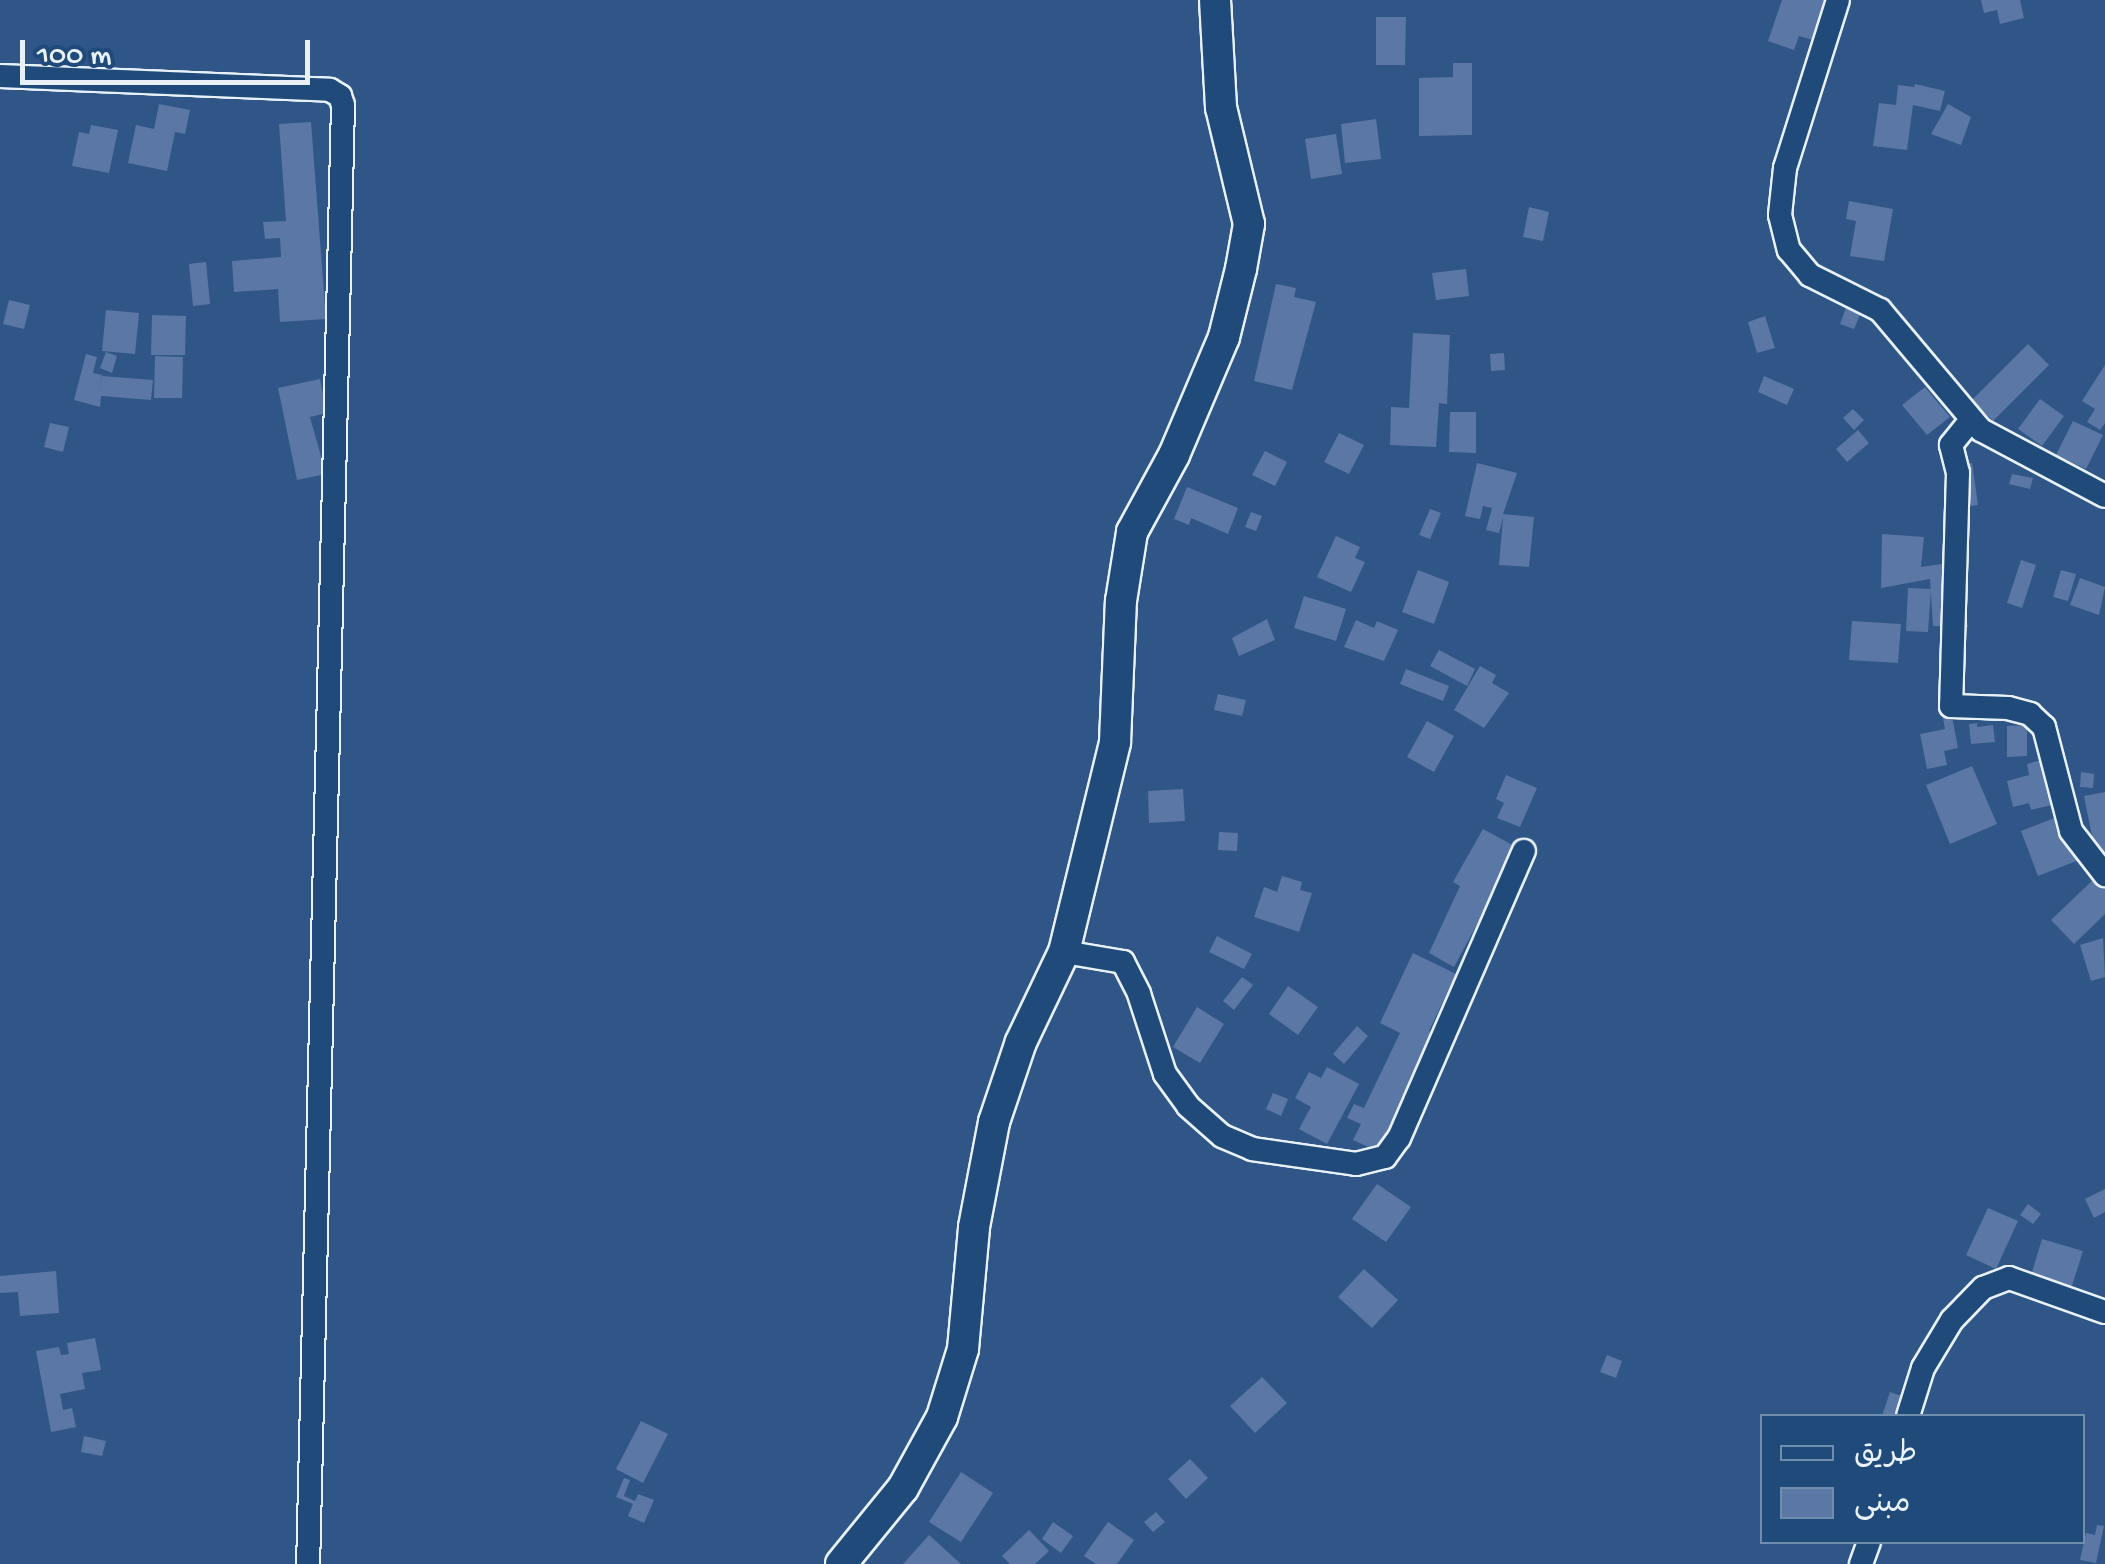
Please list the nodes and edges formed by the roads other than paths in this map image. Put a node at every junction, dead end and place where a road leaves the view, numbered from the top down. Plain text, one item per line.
1 (1215, 0) edge
2 (1838, 0) edge
3 (0, 76) edge
4 (1971, 420) junction
5 (2105, 496) edge
6 (1524, 851) dead end
7 (2105, 875) edge
8 (1064, 952) junction
9 (2105, 1312) edge
10 (1909, 1414) edge
11 (308, 1564) edge
12 (841, 1564) edge

1 - 8 street
2 - 4 street
3 - 11 street
4 - 5 street
4 - 7 street
6 - 8 street
8 - 12 street
9 - 10 street

